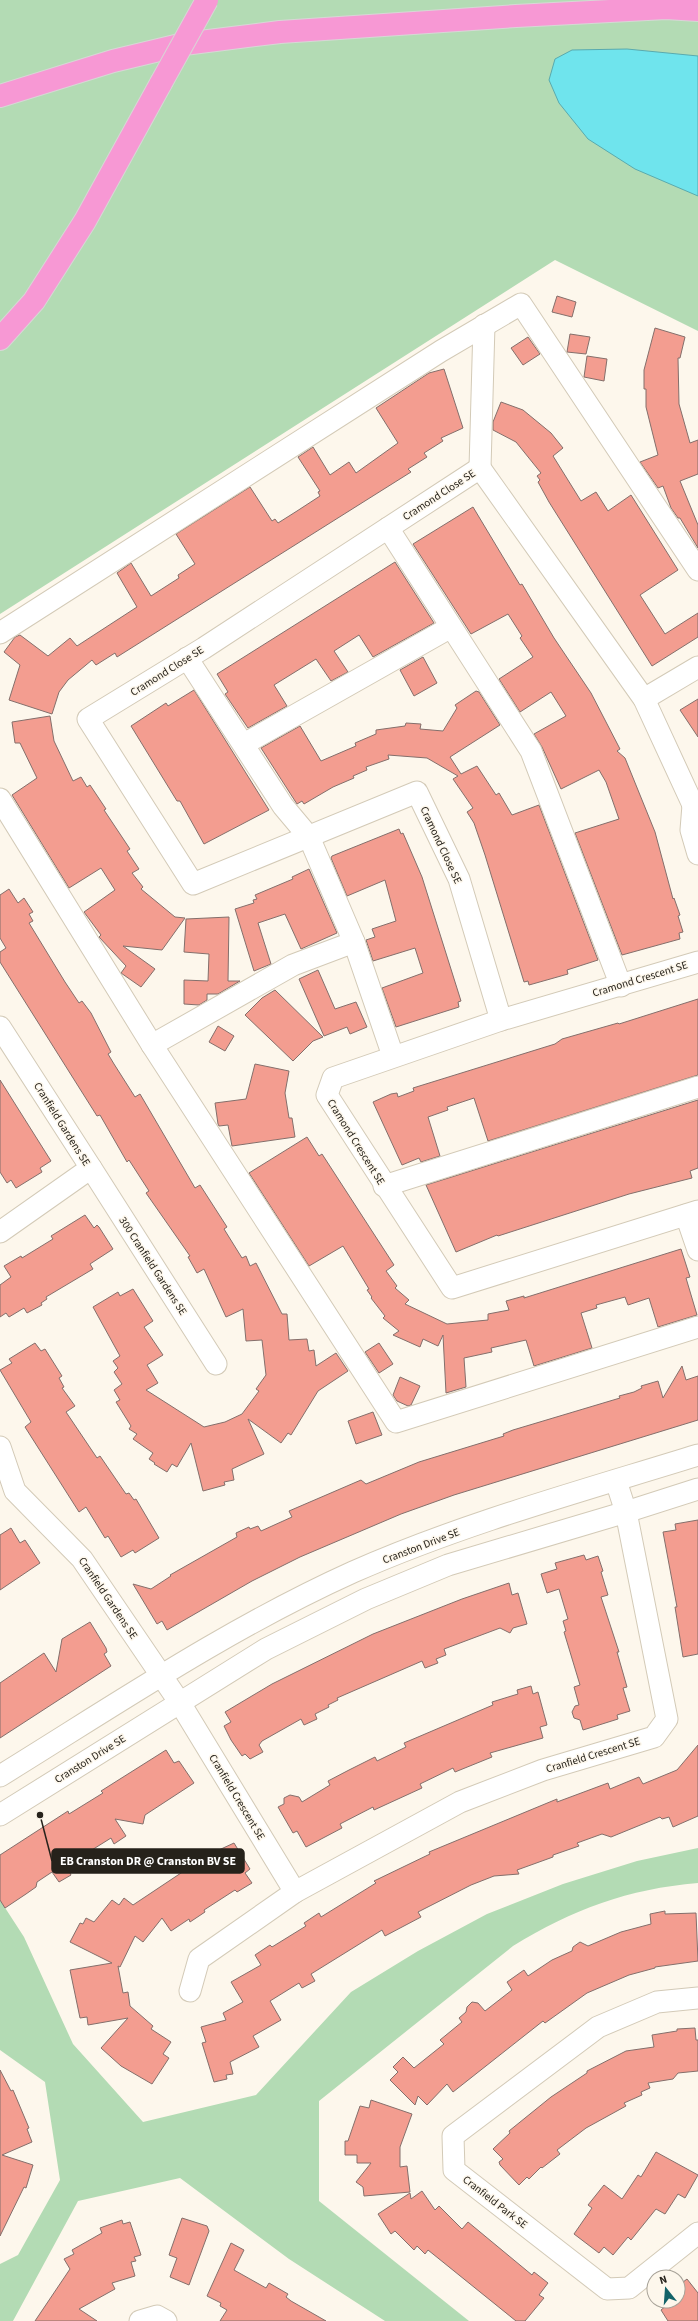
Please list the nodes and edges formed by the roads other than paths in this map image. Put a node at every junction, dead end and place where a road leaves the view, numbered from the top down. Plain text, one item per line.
1 (207, 0) edge
2 (698, 10) edge
3 (0, 96) edge
4 (484, 325) junction
5 (0, 339) edge
6 (480, 468) junction
7 (388, 528) junction
8 (698, 570) edge
9 (451, 627) junction
10 (0, 633) edge
11 (187, 658) junction
12 (698, 667) edge
13 (644, 699) junction
14 (244, 744) junction
15 (0, 798) edge
16 (696, 807) edge
17 (309, 837) junction
18 (698, 854) edge
19 (354, 942) junction
20 (698, 962) edge
21 (621, 986) junction
22 (501, 1020) junction
23 (0, 1027) edge
24 (152, 1045) junction
25 (393, 1056) junction
26 (698, 1087) edge
27 (91, 1168) junction
28 (384, 1186) junction
29 (692, 1213) edge
30 (0, 1232) edge
31 (698, 1250) edge
32 (698, 1327) edge
33 (216, 1364) dead end
34 (0, 1447) edge
35 (698, 1455) edge
36 (616, 1480) junction
37 (698, 1488) edge
38 (8, 1496) edge
39 (626, 1512) junction
40 (161, 1676) junction
41 (180, 1703) junction
42 (0, 1776) edge
43 (0, 1814) edge
44 (295, 1892) junction
45 (190, 1991) dead end
46 (698, 1998) edge
47 (698, 2233) edge
48 (140, 2321) edge
49 (166, 2321) edge

1 - 5 highway, bridge
2 - 3 highway
4 - 6 street
4 - 8 street
4 - 10 street
6 - 7 street, Cramond Close SE
6 - 13 street, Cramond Close SE
7 - 9 street
7 - 11 street, Cramond Close SE
9 - 14 street
9 - 21 street
11 - 14 street
11 - 17 street, Cramond Close SE
12 - 13 street
13 - 16 street, Cramond Close SE
14 - 17 street
15 - 24 street
16 - 18 street, Cramond Close SE
17 - 19 street
17 - 22 street, Cramond Close SE
19 - 24 street
19 - 25 street
20 - 21 street, Cramond Crescent SE
21 - 22 street, Cramond Crescent SE
22 - 25 street, Cramond Crescent SE
23 - 27 street, Cranfield Gardens SE
24 - 32 street
25 - 28 street, Cramond Crescent SE
26 - 28 street
27 - 30 street, Cranfield Gardens SE
27 - 33 street, 300 Cranfield Gardens SE
28 - 29 street, Cramond Crescent SE
29 - 31 street
34 - 38 street, Cranfield Gardens SE
35 - 36 street, Cranston Drive SE
36 - 39 street, Cranfield Crescent SE
36 - 40 street, Cranston Drive SE
37 - 39 street, Cranston Drive SE
38 - 40 street, Cranfield Gardens SE
39 - 41 street, Cranston Drive SE
39 - 44 street, Cranfield Crescent SE
40 - 41 street
40 - 42 street, Cranston Drive SE
41 - 43 street, Cranston Drive SE
41 - 44 street, Cranfield Crescent SE
44 - 45 street, Cranfield Crescent SE
46 - 47 street, Cranfield Park SE
48 - 49 street

